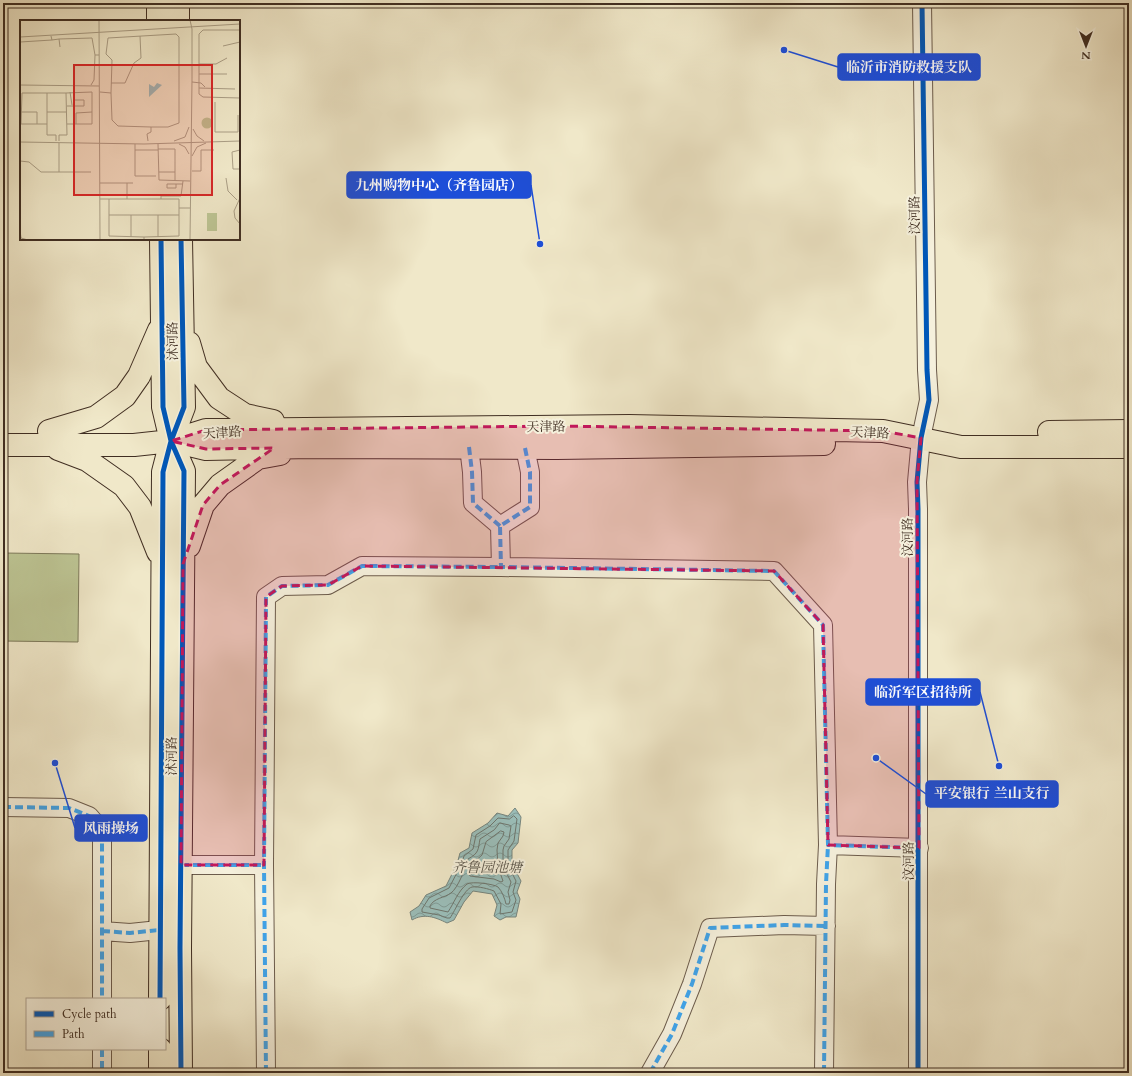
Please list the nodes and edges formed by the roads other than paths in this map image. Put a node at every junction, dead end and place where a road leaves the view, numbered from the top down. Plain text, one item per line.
1 (158, 3) edge
2 (178, 3) edge
3 (916, 3) edge
4 (922, 3) edge
5 (158, 20) edge
6 (178, 20) edge
7 (161, 240) edge
8 (181, 240) edge
9 (172, 323) junction
10 (3, 430) edge
11 (1129, 431) edge
12 (47, 437) junction
13 (310, 438) junction
14 (921, 438) junction
15 (171, 441) junction
16 (3, 445) edge
17 (470, 447) junction
18 (1129, 447) edge
19 (525, 448) junction
20 (500, 526) junction
21 (173, 563) junction
22 (501, 567) junction
23 (3, 807) edge
24 (828, 844) junction
25 (919, 848) junction
26 (181, 865) junction
27 (264, 865) junction
28 (826, 926) junction
29 (160, 930) junction
30 (102, 931) junction
31 (102, 998) edge
32 (160, 998) edge
33 (102, 1050) edge
34 (160, 1050) edge
35 (102, 1073) edge
36 (160, 1073) edge
37 (181, 1073) edge
38 (266, 1073) edge
39 (650, 1073) edge
40 (824, 1073) edge
41 (918, 1073) edge
42 (926, 1073) edge

1 - 5 main road
2 - 6 main road
3 - 14 street, 汶河路
4 - 14 street, 汶河路
7 - 9 main road, 沭河路
8 - 9 main road, 沭河路
9 - 12 main road
9 - 13 main road
9 - 15 main road, 沭河路
10 - 12 main road, 天津路
11 - 14 main road, 天津路
12 - 15 main road, 天津路
12 - 16 main road, 天津路
12 - 21 main road
13 - 14 main road, 天津路
13 - 15 main road, 天津路
13 - 17 main road, 天津路
13 - 21 main road
14 - 18 main road, 天津路
14 - 19 main road, 天津路
14 - 25 street, 汶河路
14 - 42 street, 汶河路
15 - 21 main road, 沭河路
17 - 19 main road, 天津路
17 - 20 street
19 - 20 street
20 - 22 street
21 - 26 main road, 沭河路
21 - 29 main road, 沭河路
22 - 24 street
22 - 27 street
23 - 30 street
24 - 25 street
24 - 28 street
25 - 41 street, 汶河路
26 - 27 street
26 - 37 main road, 沭河路
27 - 38 street
28 - 39 street
28 - 40 street
29 - 30 street
29 - 32 main road, 沭河路
30 - 31 street
33 - 35 street
34 - 36 main road

